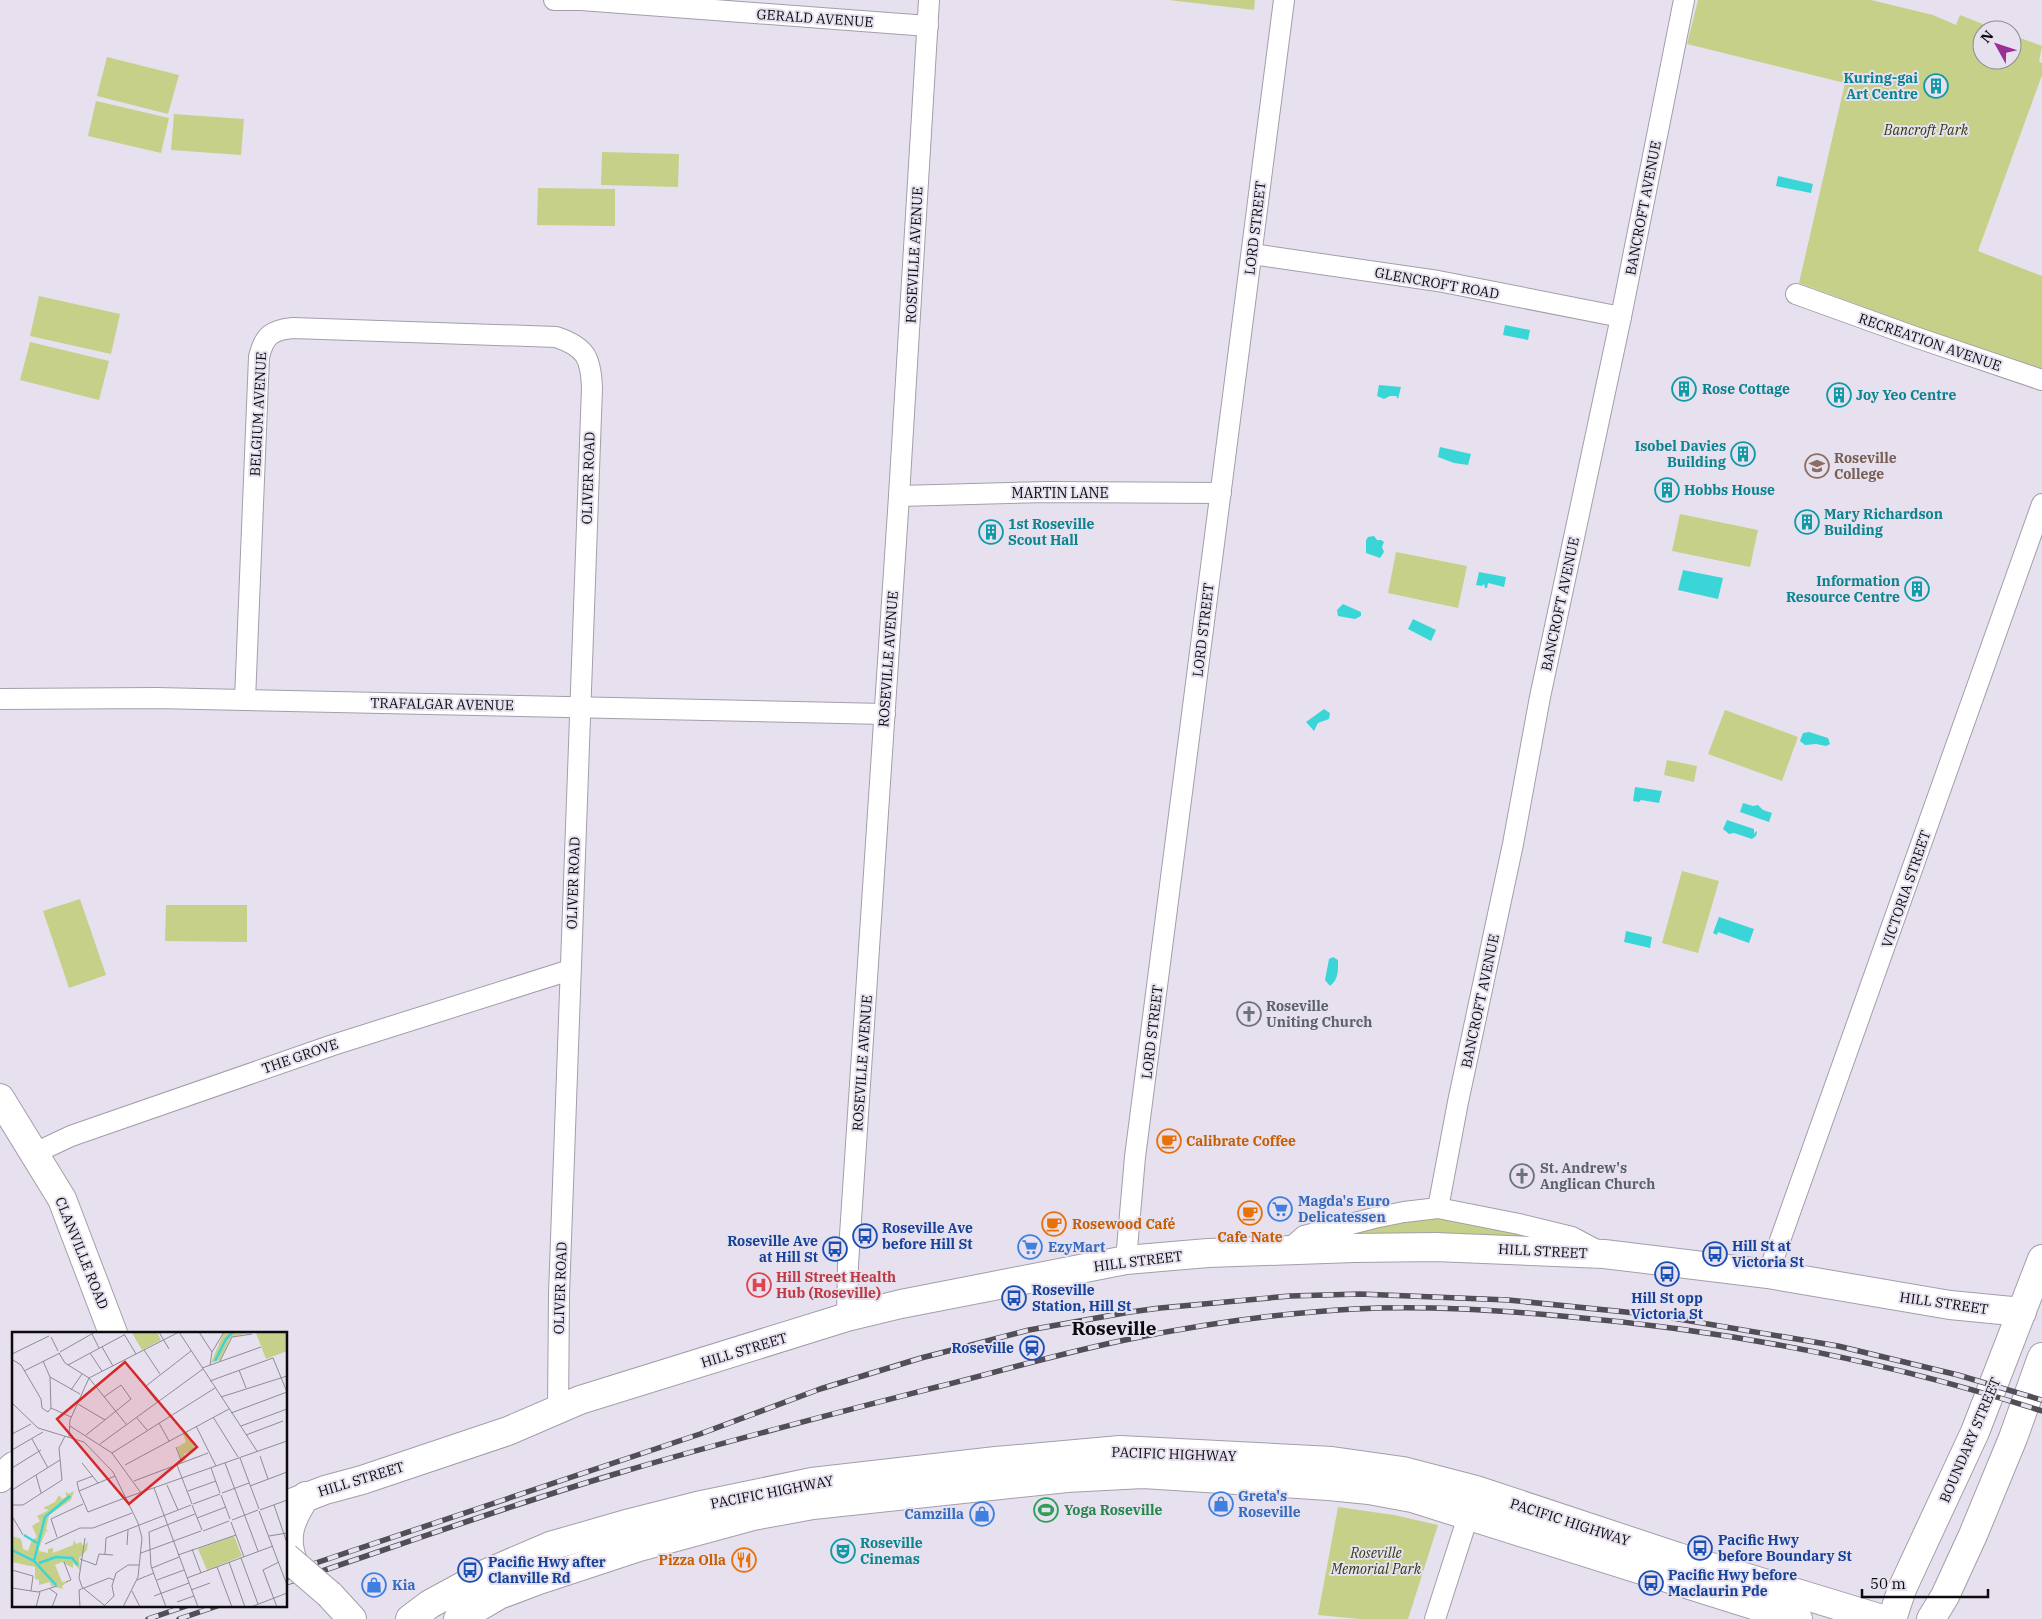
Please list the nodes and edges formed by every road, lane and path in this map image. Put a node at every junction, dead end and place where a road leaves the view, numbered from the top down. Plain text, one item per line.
1 (554, 0) edge
2 (581, 0) edge
3 (929, 0) edge
4 (1284, 0) edge
5 (1684, 0) edge
6 (928, 26) junction
7 (1252, 254) junction
8 (1796, 294) dead end
9 (1621, 317) junction
10 (586, 356) joint
11 (2042, 380) edge
12 (1221, 493) junction
13 (899, 496) junction
14 (2042, 504) edge
15 (0, 699) edge
16 (244, 700) junction
17 (579, 706) junction
18 (884, 714) junction
19 (570, 970) junction
20 (0, 1098) edge
21 (35, 1154) junction
22 (1438, 1208) junction
23 (1286, 1252) junction
24 (1604, 1254) junction
25 (2042, 1259) edge
26 (1126, 1260) junction
27 (1768, 1274) junction
28 (2022, 1312) junction
29 (847, 1317) junction
30 (113, 1332) edge
31 (2042, 1357) edge
32 (558, 1411) junction
33 (12, 1468) edge
34 (0, 1478) edge
35 (296, 1500) edge
36 (1472, 1503) junction
37 (289, 1555) edge
38 (352, 1619) edge
39 (410, 1619) edge
40 (458, 1619) edge
41 (1434, 1619) edge
42 (1798, 1619) edge
43 (1882, 1619) edge
44 (1892, 1619) edge
45 (1931, 1619) edge

1 - 2 street, GERALD AVENUE
2 - 6 street, GERALD AVENUE
3 - 6 street, ROSEVILLE AVENUE
4 - 7 street, LORD STREET
5 - 9 street, BANCROFT AVENUE
6 - 13 street, ROSEVILLE AVENUE
7 - 9 street, GLENCROFT ROAD
7 - 12 street, LORD STREET
8 - 11 street, RECREATION AVENUE
9 - 22 street, BANCROFT AVENUE
10 - 16 street, BELGIUM AVENUE
10 - 17 street, OLIVER ROAD
12 - 13 street, MARTIN LANE
12 - 26 street, LORD STREET
13 - 18 street, ROSEVILLE AVENUE
14 - 27 street, VICTORIA STREET
15 - 16 street, TRAFALGAR AVENUE
16 - 17 street, TRAFALGAR AVENUE
17 - 18 street, TRAFALGAR AVENUE
17 - 19 street, OLIVER ROAD
18 - 29 street, ROSEVILLE AVENUE
19 - 21 street, THE GROVE
19 - 32 street, OLIVER ROAD
20 - 21 main road, CLANVILLE ROAD
21 - 30 main road, CLANVILLE ROAD
22 - 23 street
22 - 24 street
23 - 24 main road, HILL STREET
23 - 26 main road, HILL STREET
24 - 27 main road, HILL STREET
25 - 28 main road, BOUNDARY STREET
26 - 29 main road, HILL STREET
27 - 28 main road, HILL STREET
28 - 44 main road, BOUNDARY STREET
29 - 32 main road, HILL STREET
31 - 45 main road
32 - 35 main road, HILL STREET
33 - 34 main road
35 - 37 main road
36 - 39 main road, PACIFIC HIGHWAY
36 - 40 main road, PACIFIC HIGHWAY
36 - 41 street
36 - 42 main road, PACIFIC HIGHWAY
36 - 43 main road, PACIFIC HIGHWAY
37 - 38 main road, bridge

